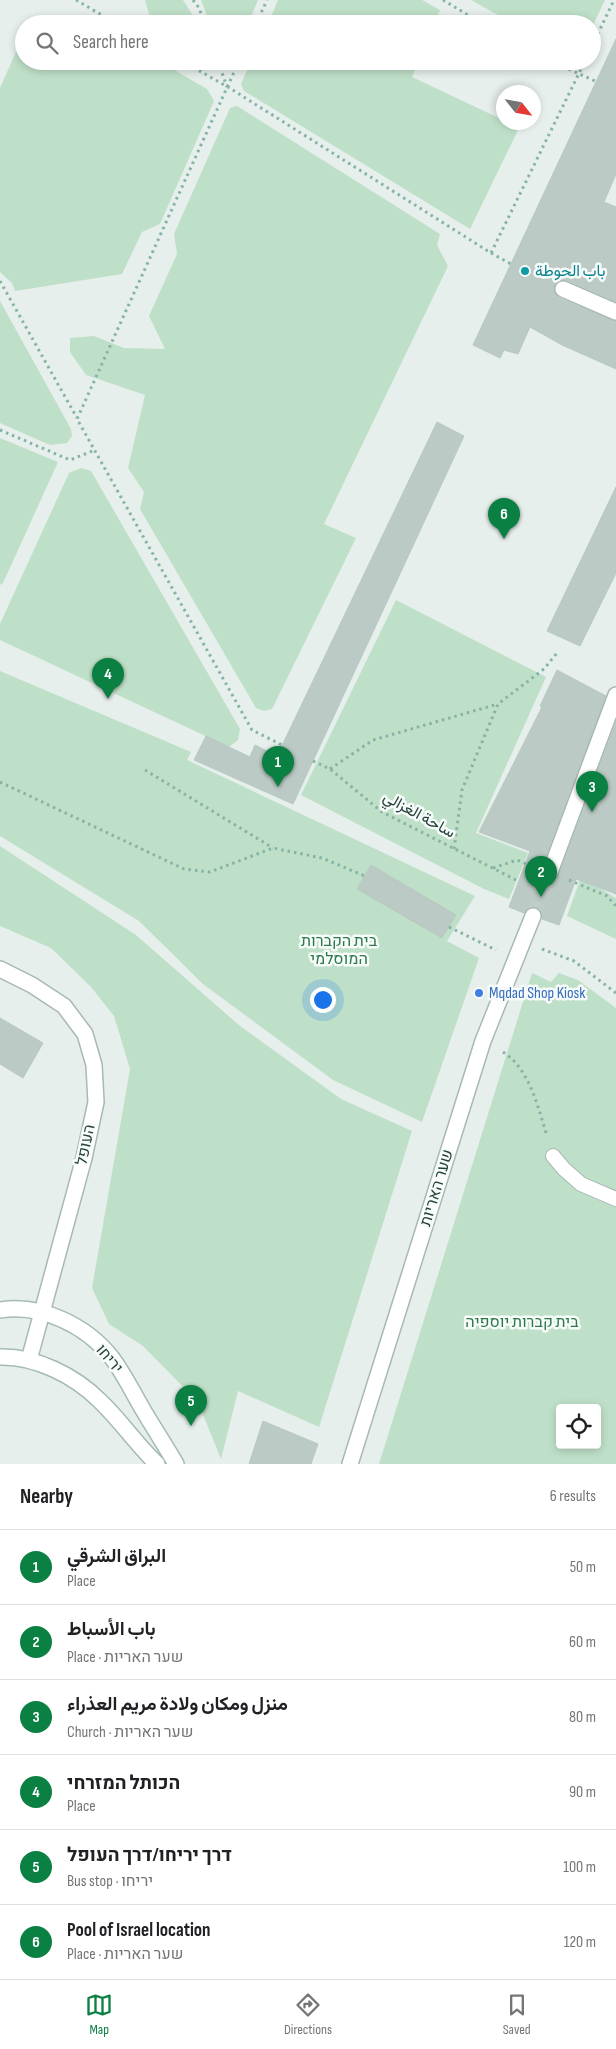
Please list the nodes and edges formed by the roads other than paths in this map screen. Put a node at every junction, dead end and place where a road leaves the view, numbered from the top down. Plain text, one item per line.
1 (563, 289) dead end
2 (616, 312) edge
3 (616, 695) edge
4 (550, 872) tunnel mouth
5 (533, 916) tunnel mouth
6 (0, 969) edge
7 (553, 1156) road end
8 (616, 1199) edge
9 (0, 1310) edge
10 (42, 1312) junction
11 (0, 1357) edge
12 (29, 1360) junction
13 (157, 1464) edge
14 (176, 1464) edge
15 (350, 1464) edge

1 - 2 street
3 - 4 street
5 - 15 street, שער האריות
6 - 10 street, העופל
7 - 8 lane
9 - 10 street, יריחו
10 - 12 street, העופל
10 - 14 street, יריחו
11 - 12 street
12 - 13 street

